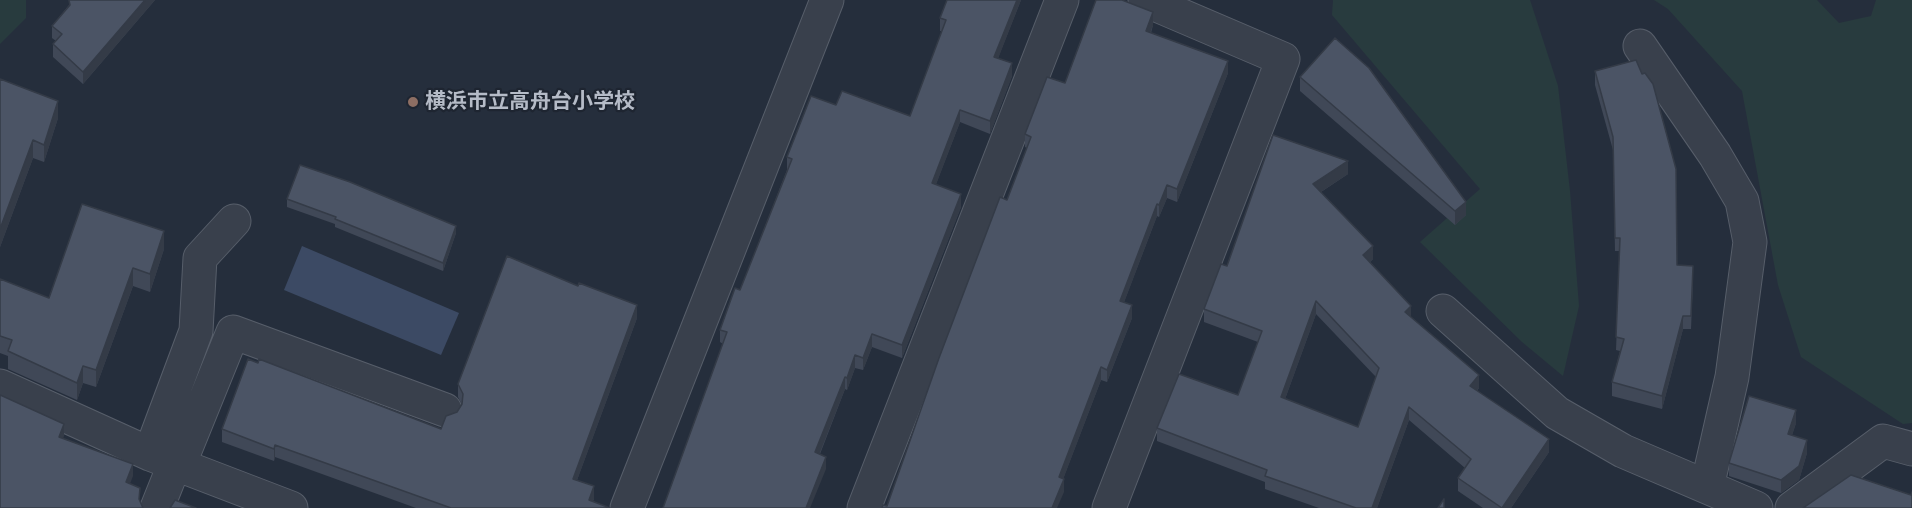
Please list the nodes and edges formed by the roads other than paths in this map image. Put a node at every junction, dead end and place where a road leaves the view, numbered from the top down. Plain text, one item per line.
1 (826, 0) edge
2 (1062, 0) edge
3 (1145, 0) edge
4 (1640, 46) dead end
5 (234, 221) dead end
6 (1443, 311) dead end
7 (0, 386) edge
8 (445, 410) dead end
9 (1912, 449) edge
10 (168, 461) junction
11 (1707, 487) junction
12 (157, 508) edge
13 (291, 508) edge
14 (627, 508) edge
15 (864, 508) edge
16 (1109, 508) edge
17 (1756, 508) edge
18 (1792, 508) edge

1 - 14 street
2 - 15 street
3 - 16 street
4 - 11 street
5 - 10 street
6 - 11 street
7 - 10 street
8 - 10 street
9 - 18 street
10 - 12 street
10 - 13 street
11 - 17 street

